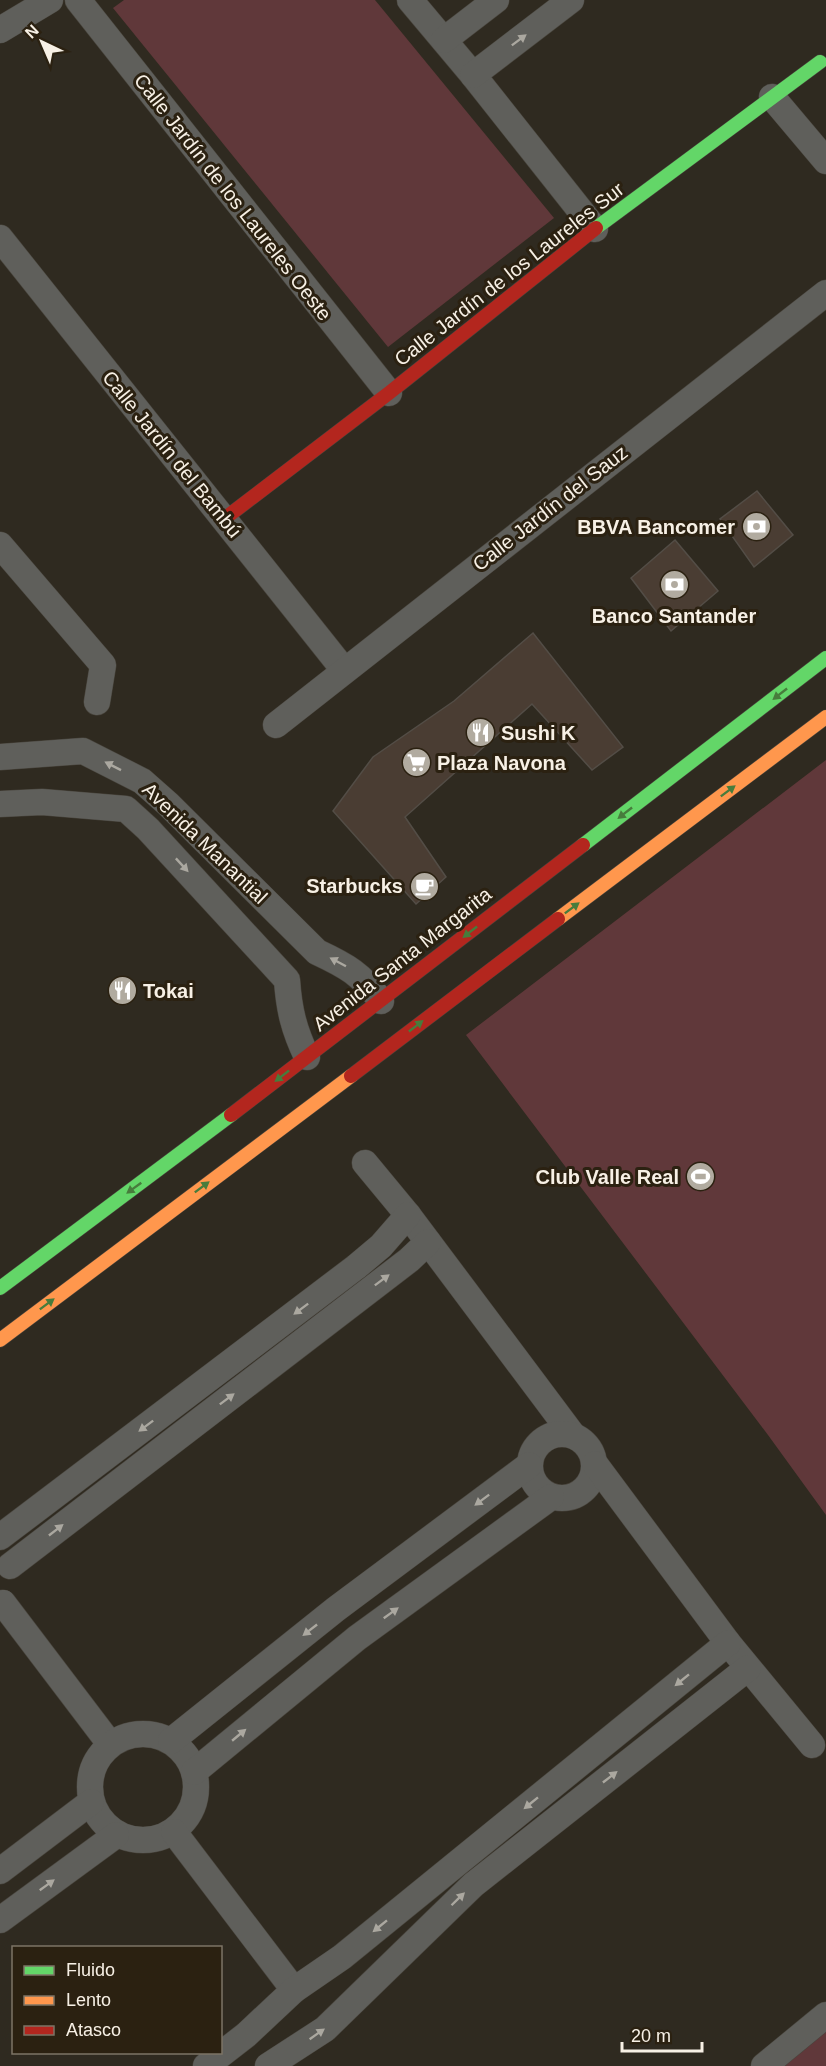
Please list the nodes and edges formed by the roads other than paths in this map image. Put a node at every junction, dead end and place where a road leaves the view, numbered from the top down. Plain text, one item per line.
1 (50, 0) edge
2 (78, 0) edge
3 (410, 0) edge
4 (496, 0) edge
5 (571, 0) edge
6 (0, 30) edge
7 (444, 40) junction
8 (820, 62) dead end
9 (473, 75) junction
10 (772, 97) junction
11 (826, 161) edge
12 (595, 229) junction
13 (0, 238) edge
14 (826, 293) edge
15 (389, 393) junction
16 (224, 519) junction
17 (0, 547) edge
18 (826, 658) edge
19 (344, 670) junction
20 (97, 702) dead end
21 (826, 717) edge
22 (276, 725) dead end
23 (0, 757) edge
24 (0, 804) edge
25 (183, 818) junction
26 (161, 843) junction
27 (383, 1006) junction
28 (379, 1040) dead end
29 (307, 1057) junction
30 (278, 1130) junction
31 (198, 1141) junction
32 (365, 1163) dead end
33 (408, 1215) junction
34 (85, 1240) dead end
35 (428, 1242) junction
36 (0, 1288) edge
37 (0, 1340) edge
38 (178, 1401) junction
39 (196, 1423) junction
40 (572, 1434) junction
41 (595, 1464) junction
42 (529, 1465) junction
43 (551, 1497) junction
44 (0, 1537) edge
45 (5, 1559) edge
46 (1, 1604) edge
47 (336, 1610) junction
48 (357, 1638) junction
49 (728, 1643) junction
50 (748, 1668) junction
51 (171, 1741) junction
52 (110, 1744) junction
53 (812, 1745) dead end
54 (194, 1772) junction
55 (91, 1802) junction
56 (174, 1832) junction
57 (494, 1833) junction
58 (116, 1835) junction
59 (510, 1856) junction
60 (0, 1871) edge
61 (0, 1920) edge
62 (327, 1967) junction
63 (294, 1990) junction
64 (354, 2000) junction
65 (826, 2014) edge
66 (267, 2015) junction
67 (293, 2049) junction
68 (221, 2054) edge
69 (222, 2054) edge
70 (206, 2066) edge
71 (268, 2066) edge
72 (764, 2066) edge

1 - 6 street
2 - 15 street, Calle Jardín de los Laureles Oeste
3 - 7 street
4 - 7 street
9 -> 5 street
7 - 9 street
8 - 10 main road, Calle Jardín de los Laureles Sur
9 - 12 street
10 - 11 street
10 - 12 main road, Calle Jardín de los Laureles Sur
12 - 15 main road, Calle Jardín de los Laureles Sur
13 - 16 street, Calle Jardín del Bambú
14 - 19 street, Calle Jardín del Sauz
15 - 16 main road, Calle Jardín de los Laureles Sur
16 - 19 street, Calle Jardín del Bambú
17 - 20 street
18 -> 27 main road, Avenida Santa Margarita
19 - 22 street, Calle Jardín del Sauz
30 -> 21 main road
25 -> 23 street, Avenida Manantial
24 - 26 street, Avenida Manantial
25 - 26 street
27 -> 25 street, Avenida Manantial
26 -> 29 street, Avenida Manantial
27 - 29 main road, Avenida Santa Margarita
28 - 30 main road
29 -> 31 main road, Avenida Santa Margarita
37 -> 30 main road
31 - 34 main road
31 -> 36 main road, Avenida Santa Margarita
32 - 33 street
33 - 35 street
33 -> 38 street
39 -> 35 street
35 - 40 street
38 - 39 street
38 -> 44 street
45 -> 39 street
40 - 41 street
40 - 42 street
41 - 43 street
41 - 49 street
42 - 43 street
42 -> 47 street
48 -> 43 street
45 - 46 street
46 - 52 street
47 - 48 street
47 -> 51 street
54 -> 48 street
49 - 50 street
49 -> 57 street
50 - 53 street
59 -> 50 street
51 - 52 street
51 - 54 street
52 - 55 street
54 - 56 street
55 - 58 street
55 - 60 street
56 - 58 street
56 - 63 street
57 - 59 street
57 -> 62 street
61 -> 58 street
64 -> 59 street
62 - 63 street
62 - 64 street
63 - 66 street
67 -> 64 street
65 - 72 street
66 - 67 street
66 - 69 street
67 - 71 street
68 - 70 street

